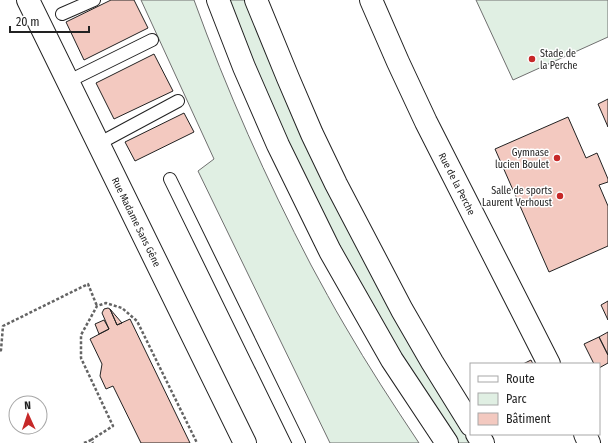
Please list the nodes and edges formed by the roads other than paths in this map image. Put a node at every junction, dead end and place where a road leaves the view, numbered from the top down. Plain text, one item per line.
1 (28, 0) edge
2 (218, 0) edge
3 (256, 0) edge
4 (371, 0) edge
5 (90, 1) edge
6 (62, 14) dead end
7 (152, 40) dead end
8 (67, 82) junction
9 (178, 101) dead end
10 (98, 144) junction
11 (170, 179) dead end
12 (548, 363) edge
13 (470, 423) edge
14 (245, 443) edge
15 (299, 443) edge
16 (447, 443) edge

1 - 8 main road, Rue Madame Sans Gêne
2 - 16 main road
3 - 13 main road
4 - 12 main road, Rue de la Perche
5 - 6 lane
7 - 8 lane
8 - 10 main road, Rue Madame Sans Gêne
9 - 10 lane
10 - 14 main road, Rue Madame Sans Gêne
11 - 15 lane

